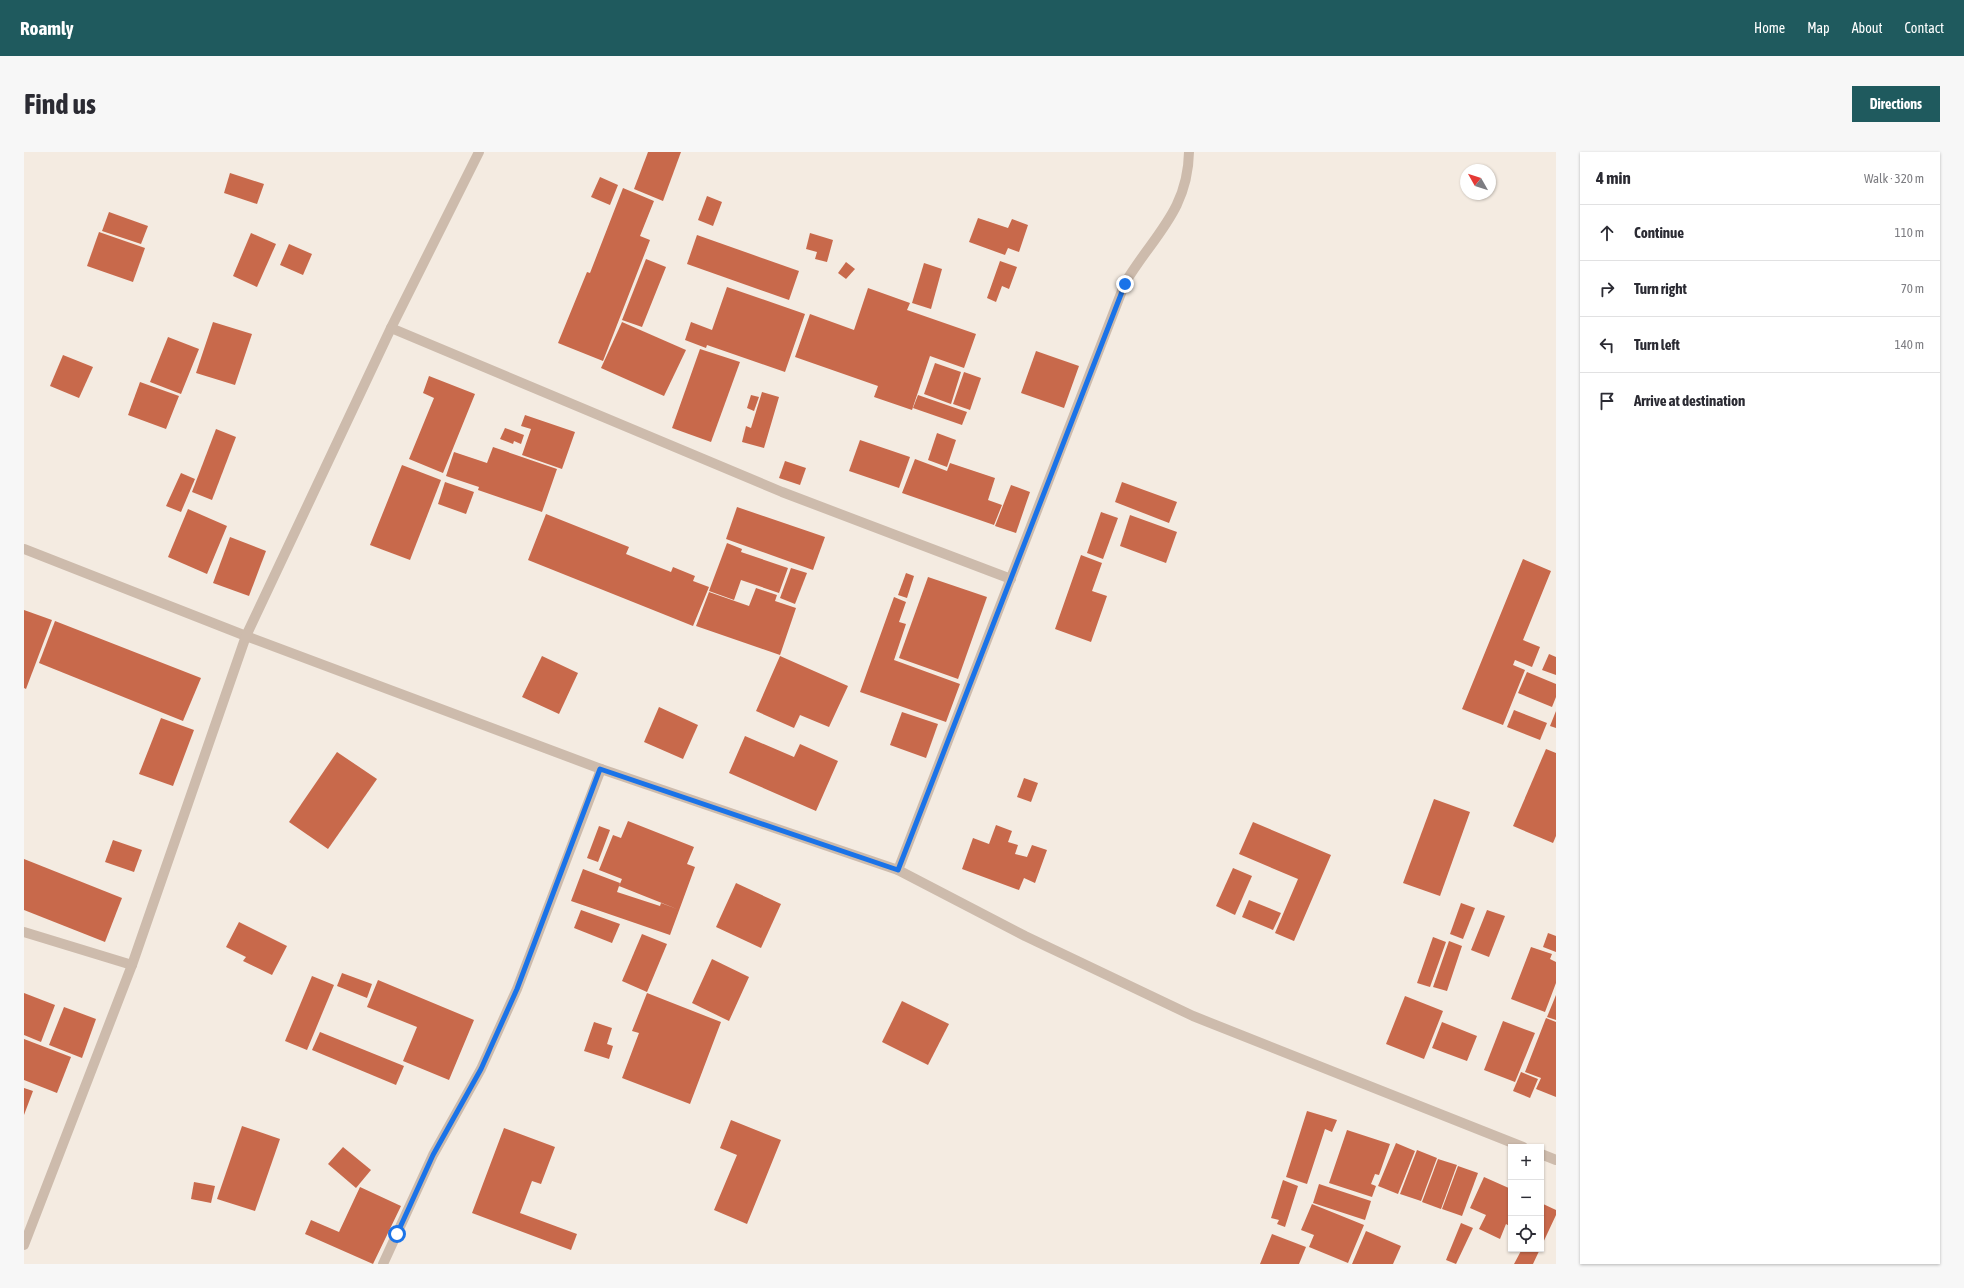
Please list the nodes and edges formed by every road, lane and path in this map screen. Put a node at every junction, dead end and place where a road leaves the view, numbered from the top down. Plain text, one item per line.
1 (478, 152) edge
2 (1189, 152) edge
3 (391, 328) junction
4 (24, 549) edge
5 (1011, 579) junction
6 (246, 636) junction
7 (600, 769) junction
8 (898, 870) junction
9 (24, 932) edge
10 (132, 965) junction
11 (1515, 1144) edge
12 (1544, 1155) edge
13 (1556, 1160) edge
14 (24, 1245) edge
15 (383, 1264) edge

1 - 3 street
2 - 5 street
3 - 5 street
3 - 6 street
4 - 6 street
5 - 8 street
6 - 7 street
6 - 10 street
7 - 8 street
7 - 15 street
8 - 11 street
9 - 10 street
10 - 14 street
12 - 13 street

